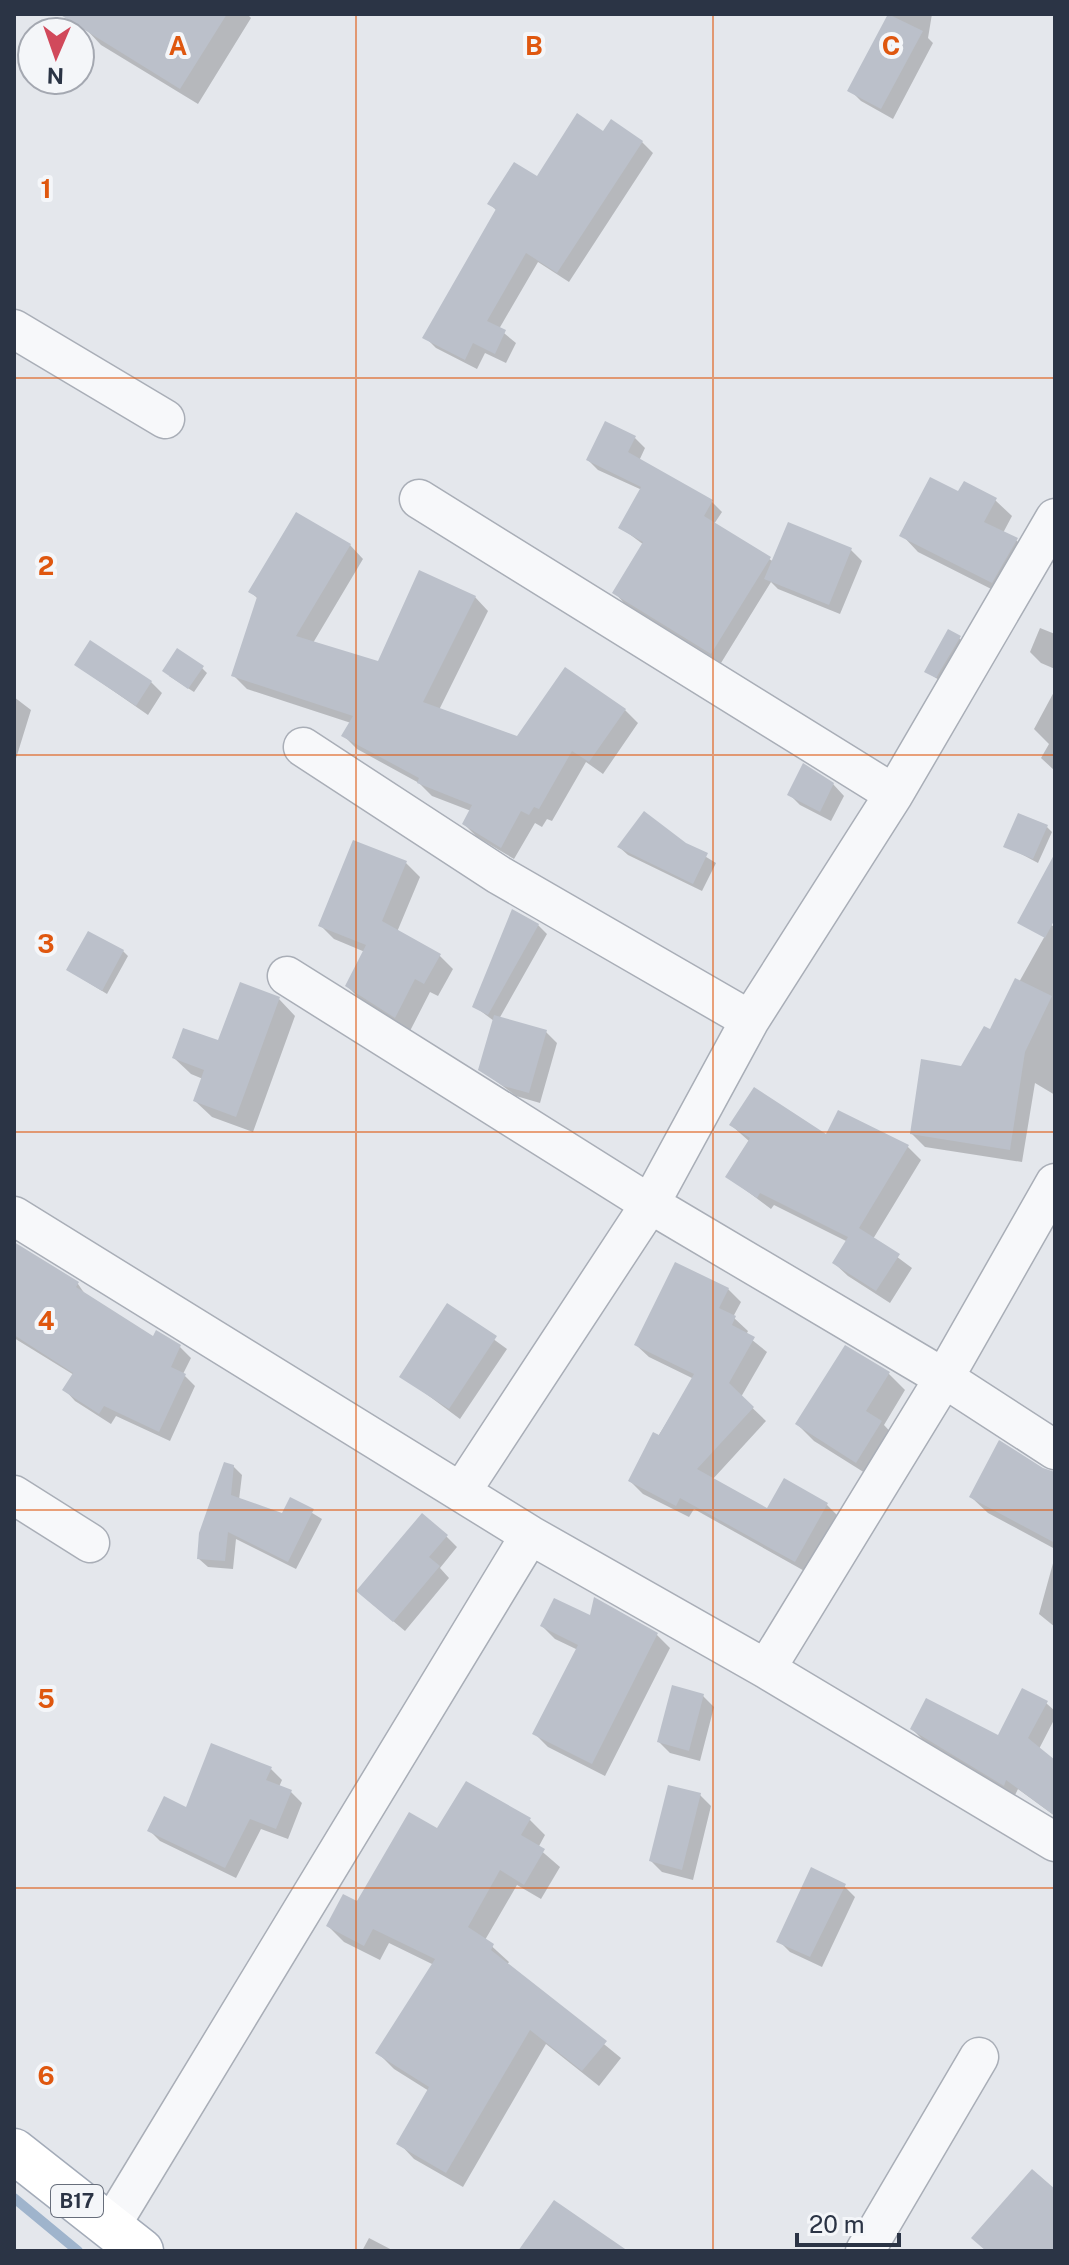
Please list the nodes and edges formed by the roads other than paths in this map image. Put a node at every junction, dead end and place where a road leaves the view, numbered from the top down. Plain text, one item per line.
1 (14, 329) edge
2 (165, 419) dead end
3 (419, 499) dead end
4 (1055, 518) edge
5 (303, 747) dead end
6 (894, 794) junction
7 (287, 976) dead end
8 (750, 1020) junction
9 (1055, 1183) edge
10 (650, 1204) junction
11 (14, 1216) edge
12 (944, 1378) junction
13 (1055, 1450) edge
14 (461, 1492) junction
15 (14, 1495) edge
16 (530, 1535) junction
17 (90, 1543) dead end
18 (766, 1669) junction
19 (1055, 1842) edge
20 (979, 2057) dead end
21 (14, 2151) edge
22 (126, 2239) edge
23 (865, 2251) edge

1 - 2 street
3 - 6 street
4 - 6 street
5 - 8 street
6 - 8 street
7 - 10 street
8 - 10 street
9 - 12 street
10 - 12 street
10 - 14 street
11 - 14 street
12 - 13 street
12 - 18 street
14 - 16 street
15 - 17 street
16 - 18 street
16 - 22 street
18 - 19 street
20 - 23 street
21 - 22 main road, B17

